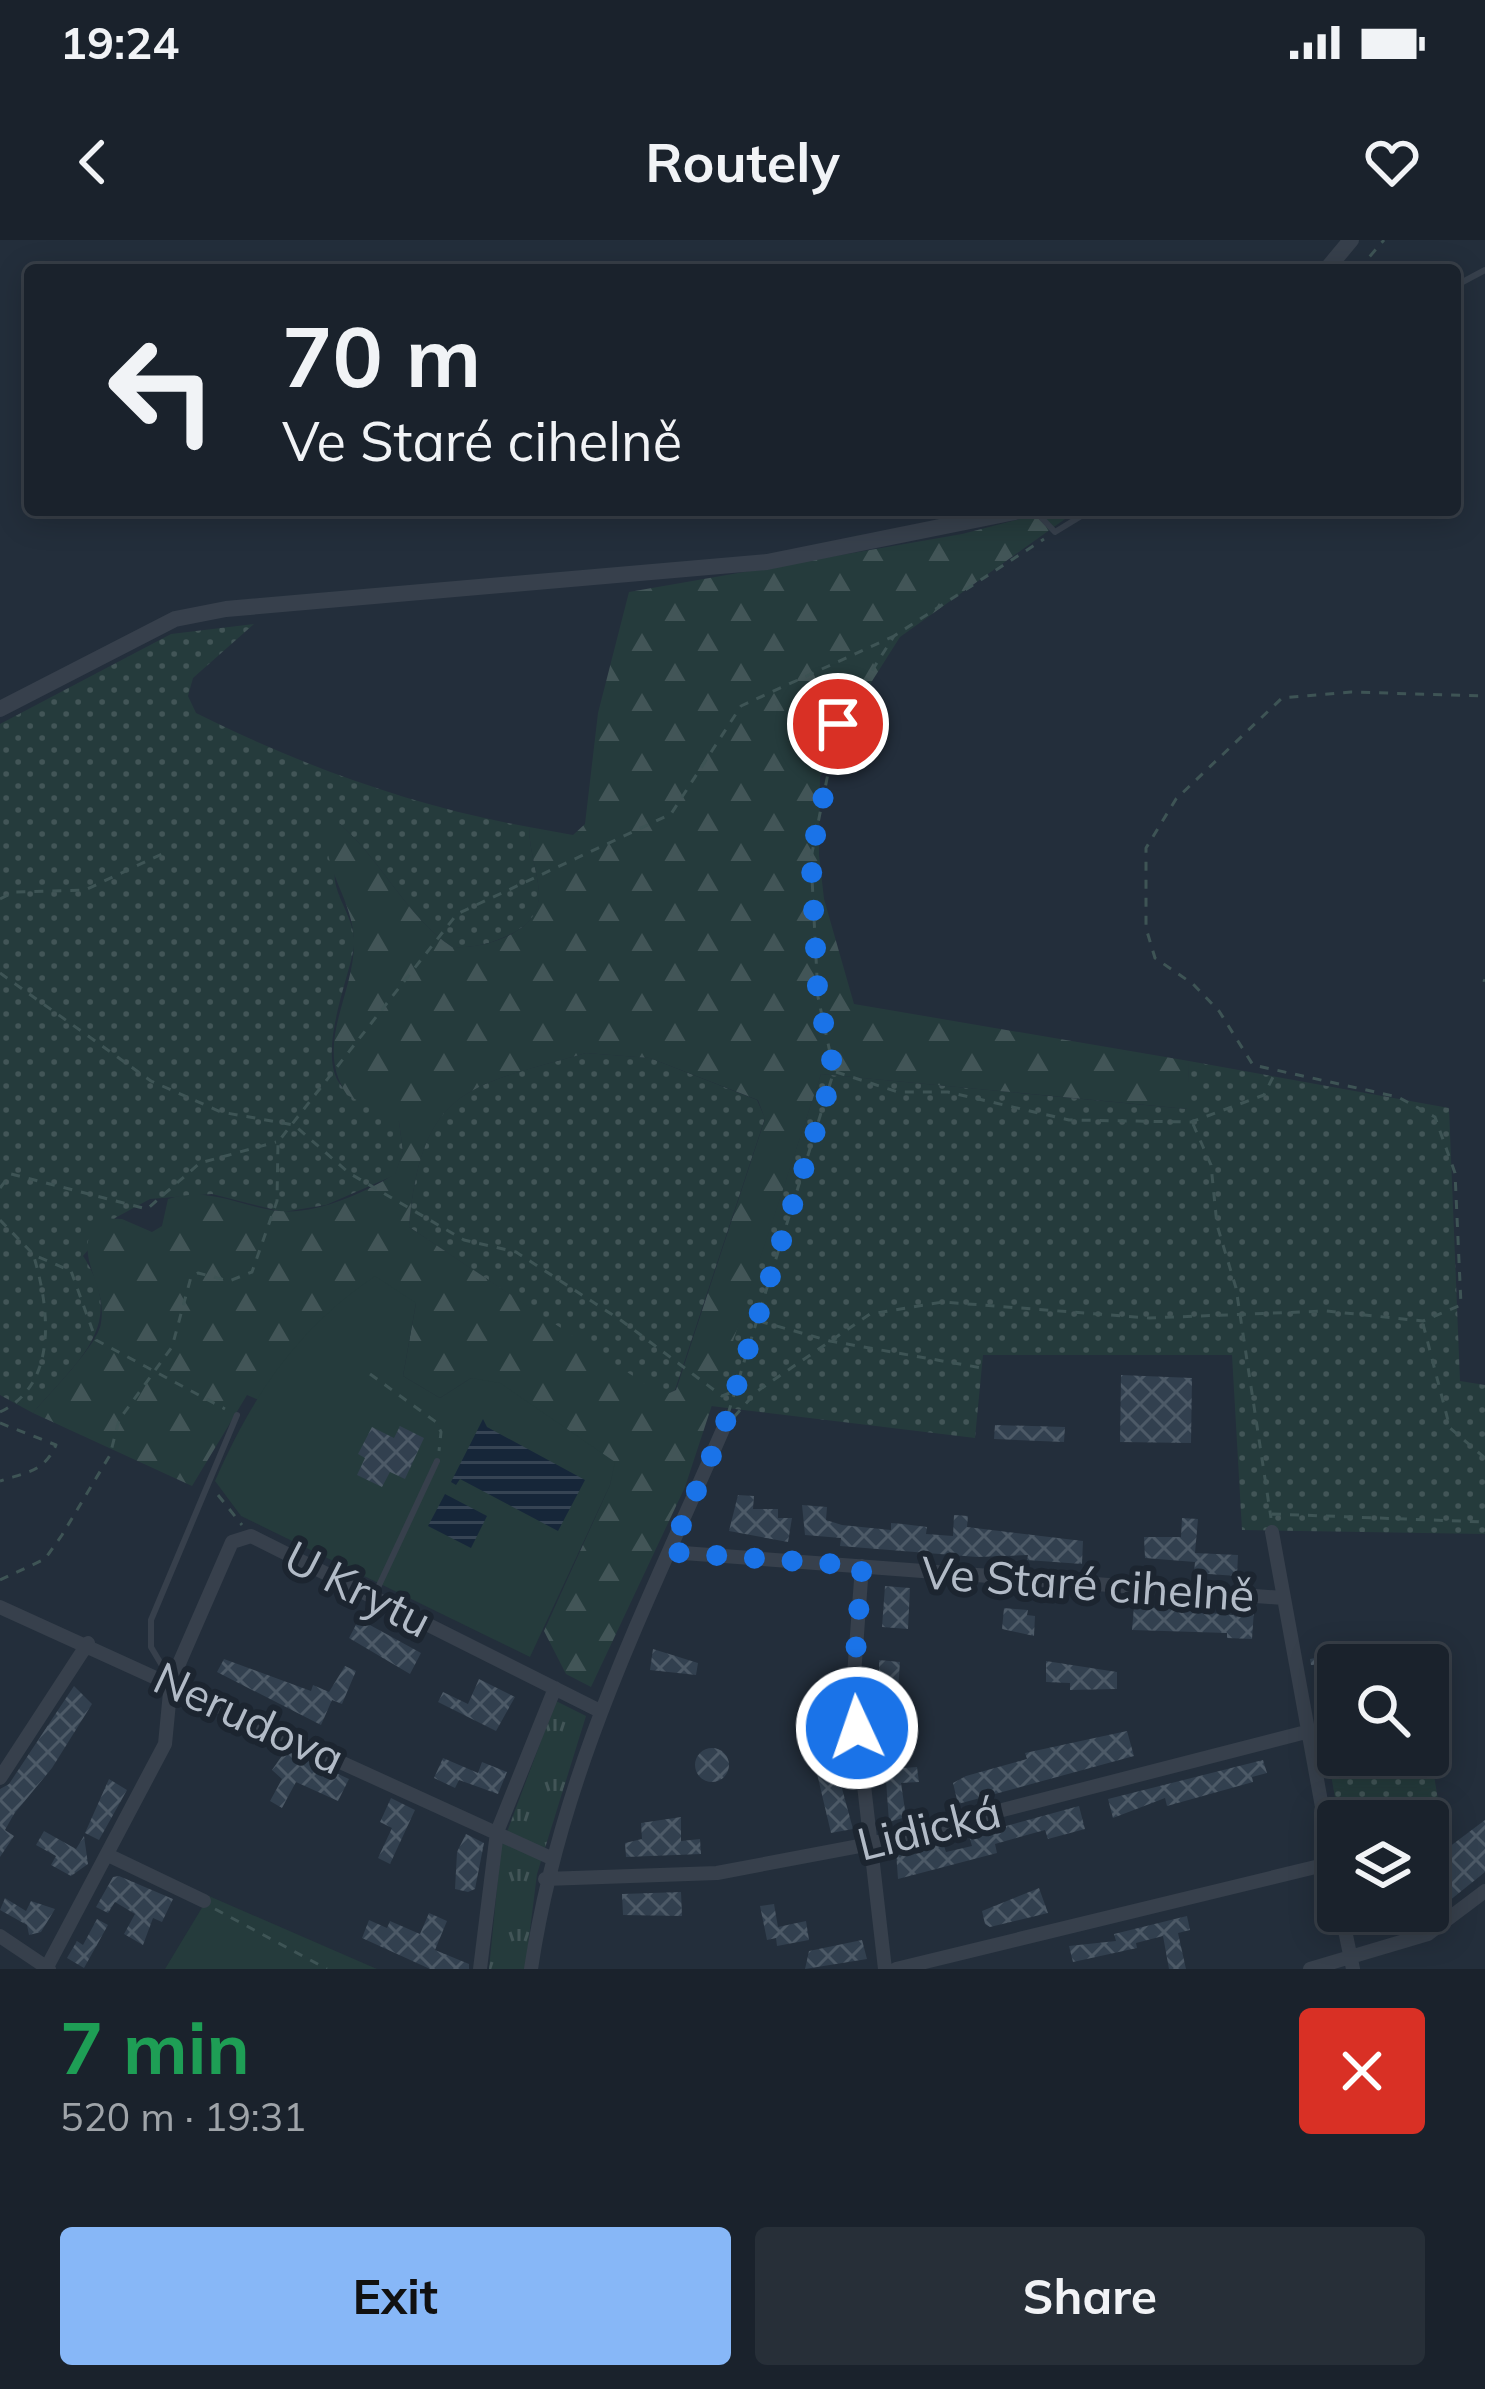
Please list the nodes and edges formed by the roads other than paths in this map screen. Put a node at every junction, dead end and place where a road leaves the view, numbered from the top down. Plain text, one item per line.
1 (1351, 240) edge
2 (1331, 264) edge
3 (994, 516) edge
4 (1039, 516) edge
5 (1080, 516) edge
6 (0, 710) edge
7 (237, 1415) road end
8 (724, 1427) road end
9 (437, 1461) road end
10 (1272, 1532) road end
11 (670, 1552) junction
12 (862, 1566) junction
13 (374, 1597) junction
14 (1283, 1598) junction
15 (0, 1607) edge
16 (88, 1643) junction
17 (171, 1682) junction
18 (554, 1688) junction
19 (598, 1710) junction
20 (1306, 1732) junction
21 (0, 1778) edge
22 (1319, 1800) edge
23 (496, 1832) junction
24 (870, 1844) junction
25 (110, 1856) junction
26 (551, 1858) junction
27 (1317, 1867) edge
28 (544, 1879) junction
29 (1485, 1891) edge
30 (204, 1901) road end
31 (1345, 1932) edge
32 (0, 1936) edge
33 (1351, 1962) edge
34 (48, 1968) edge
35 (480, 1969) edge
36 (531, 1969) edge
37 (885, 1969) edge
38 (896, 1969) edge
39 (1310, 1969) edge

1 - 2 street
3 - 6 street
4 - 5 lane
7 - 17 lane
8 - 11 street
9 - 13 lane
10 - 14 street
11 - 12 street, Ve Staré cihelně
11 - 19 street
12 - 14 street, Ve Staré cihelně
12 - 24 street
13 - 17 street, U Krytu
13 - 18 street, U Krytu
14 - 20 street
15 - 16 street, Nerudova
16 - 17 street, Nerudova
16 - 21 street
17 - 23 street, Nerudova
17 - 25 street, U Krytu
18 - 19 street, U Krytu
18 - 23 street
19 - 26 street
20 - 22 street
20 - 24 street, Lidická
23 - 26 street, Nerudova
23 - 35 street
24 - 28 street, Lidická
24 - 37 street
25 - 30 street
25 - 34 street, U Krytu
26 - 28 street
27 - 38 street
28 - 36 street
29 - 33 street
31 - 33 street
32 - 34 street
33 - 39 street

